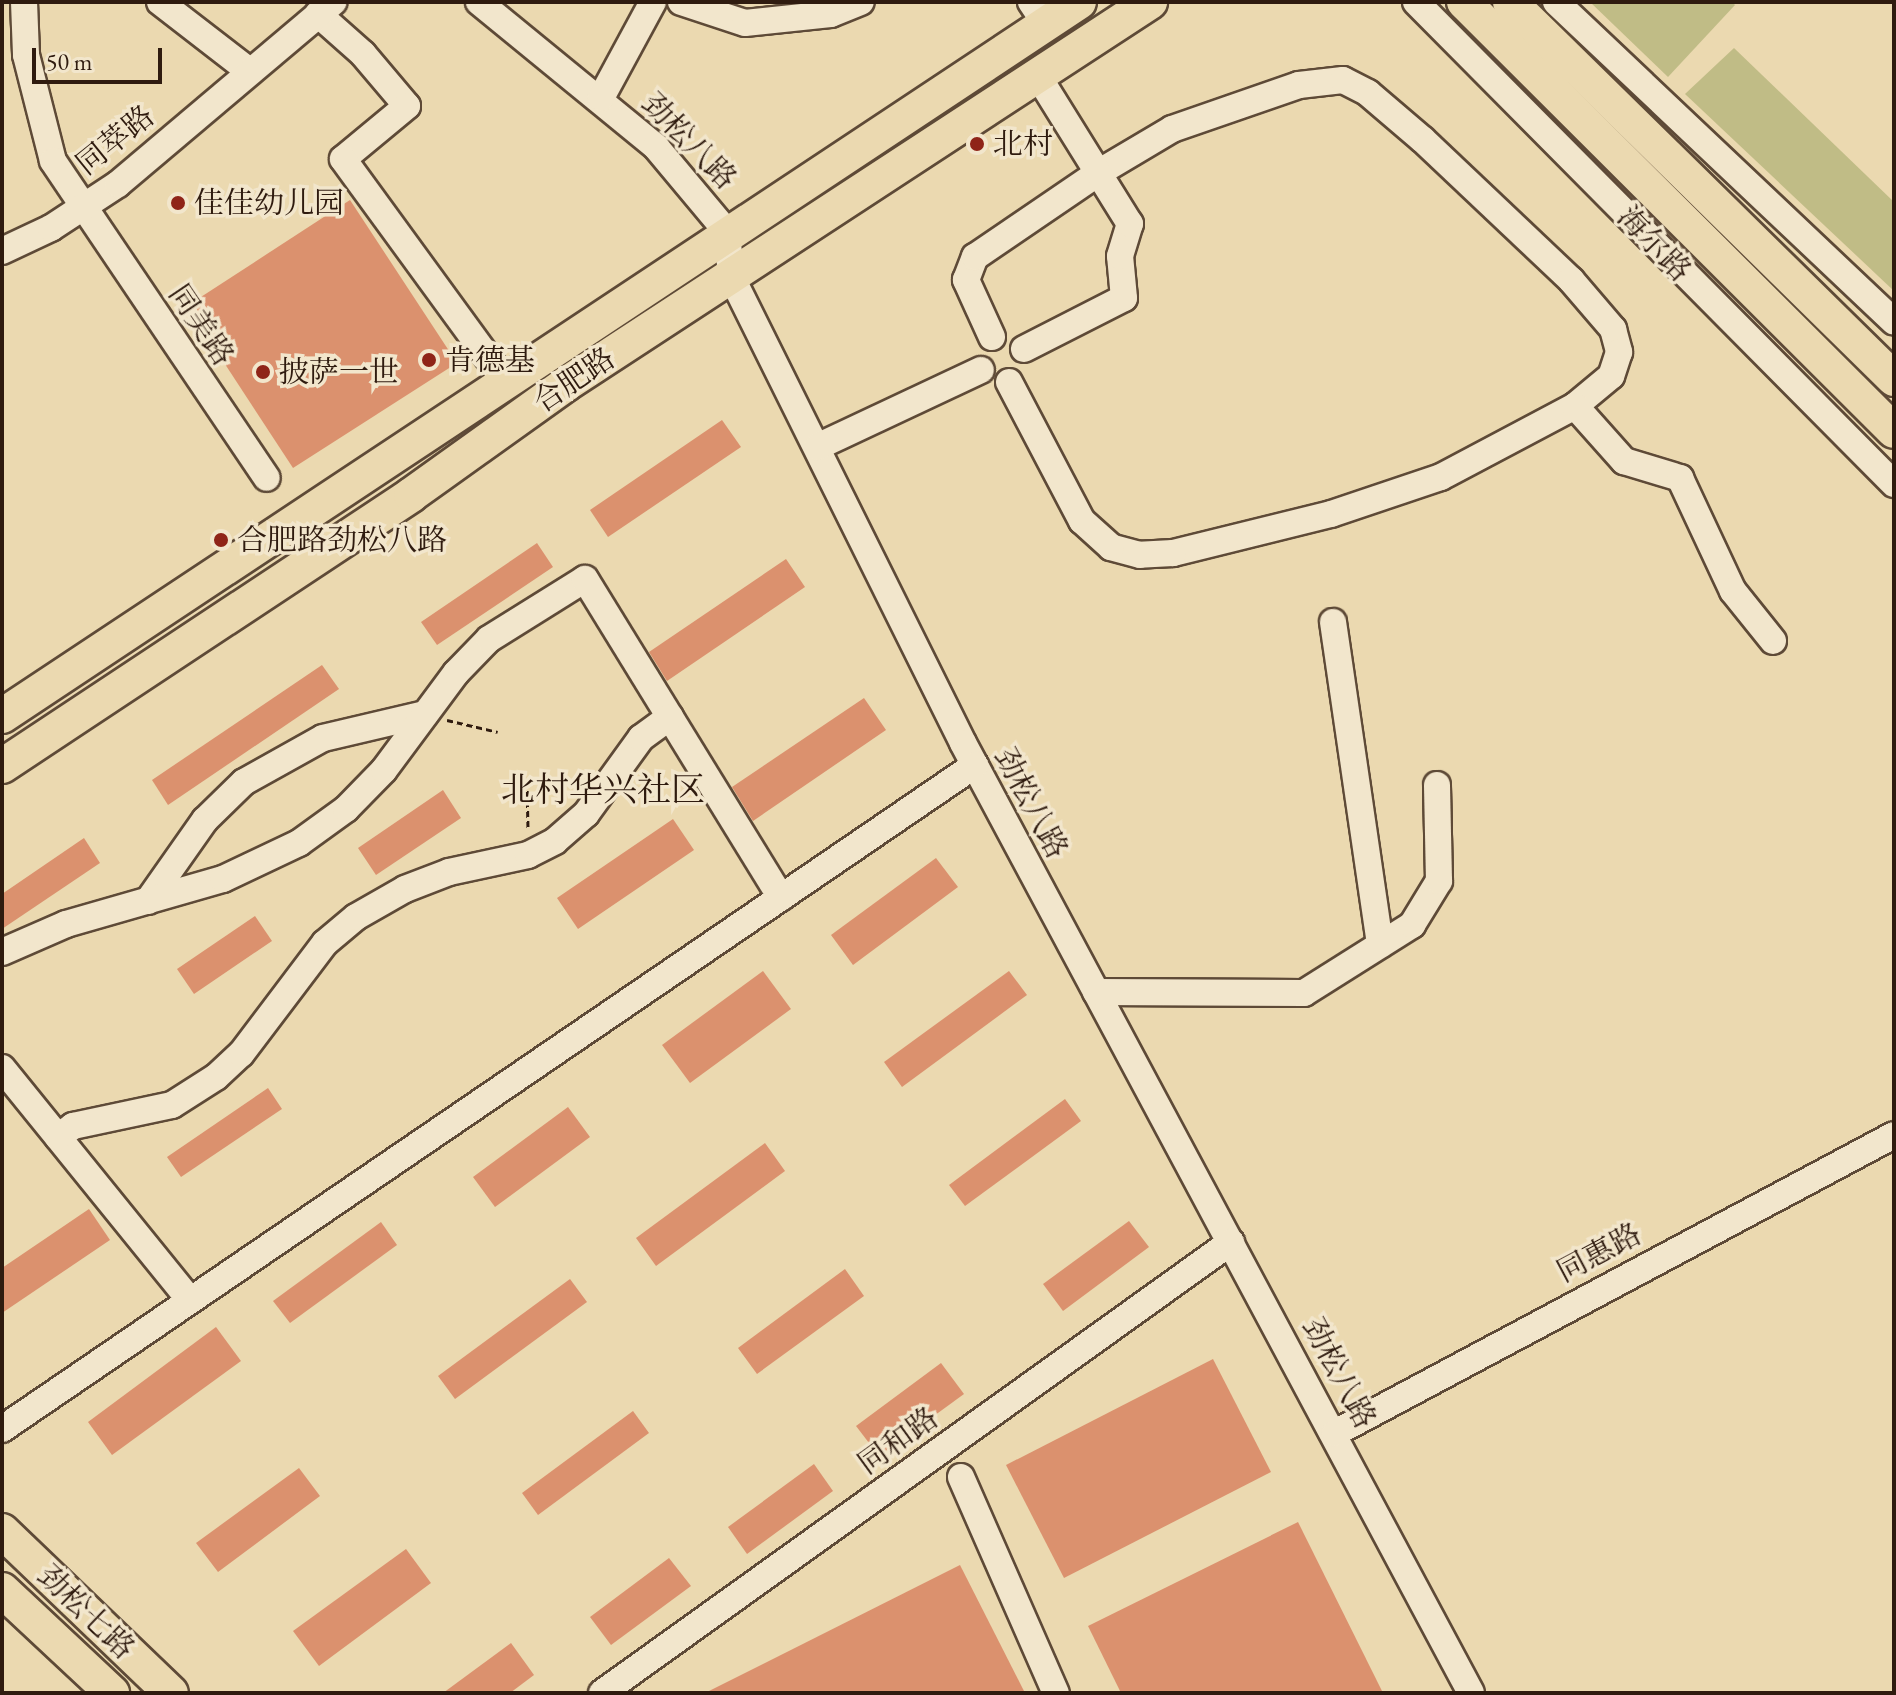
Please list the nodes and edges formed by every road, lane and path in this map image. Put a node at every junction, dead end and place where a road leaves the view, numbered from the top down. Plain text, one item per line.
1 (24, 2) edge
2 (160, 2) edge
3 (479, 2) edge
4 (653, 2) edge
5 (681, 2) edge
6 (861, 2) edge
7 (1079, 2) edge
8 (1150, 2) edge
9 (1416, 2) edge
10 (1464, 2) edge
11 (1510, 2) edge
12 (1556, 2) edge
13 (325, 8) edge
14 (1039, 13) edge
15 (248, 70) junction
16 (1039, 78) junction
17 (601, 98) junction
18 (1098, 173) junction
19 (83, 207) junction
20 (727, 232) junction
21 (2, 251) edge
22 (731, 276) junction
23 (1894, 322) edge
24 (992, 337) junction
25 (1024, 349) junction
26 (981, 370) junction
27 (1894, 379) edge
28 (505, 381) junction
29 (1009, 382) junction
30 (1575, 406) junction
31 (1894, 431) edge
32 (817, 447) junction
33 (267, 478) dead end
34 (1894, 484) edge
35 (1333, 622) dead end
36 (1773, 641) dead end
37 (425, 714) junction
38 (2, 716) edge
39 (670, 717) junction
40 (498, 732) dead end
41 (975, 765) junction
42 (2, 766) edge
43 (527, 781) dead end
44 (1437, 785) dead end
45 (528, 855) junction
46 (781, 897) junction
47 (148, 901) junction
48 (1380, 945) junction
49 (2, 952) edge
50 (1096, 992) junction
51 (2, 1068) edge
52 (1894, 1135) edge
53 (58, 1137) junction
54 (1231, 1242) junction
55 (190, 1300) junction
56 (2, 1429) edge
57 (1335, 1433) junction
58 (961, 1477) dead end
59 (2, 1531) edge
60 (2, 1590) edge
61 (112, 1693) edge
62 (171, 1693) edge
63 (602, 1693) edge
64 (1056, 1693) edge
65 (1471, 1693) edge

1 - 19 street, 同美路
2 - 15 street
3 - 17 street, 劲松八路
4 - 17 street
5 - 6 street
7 - 14 main road, 合肥路
8 - 16 main road, 合肥路
9 - 34 street, 海尔路
10 - 31 main road, 海尔路
11 - 27 main road
12 - 23 street
13 - 15 street, 同萃路
13 - 28 street
14 - 20 main road, 合肥路
15 - 19 street, 同萃路
16 - 18 street
16 - 22 main road, 合肥路
17 - 20 street, 劲松八路
18 - 24 street
18 - 25 street
18 - 30 street
19 - 21 street, 同萃路
19 - 33 street, 同美路
20 - 22 street, 劲松八路
20 - 28 main road, 合肥路
22 - 32 street, 劲松八路
22 - 42 main road, 合肥路
24 - 25 street
24 - 26 street
25 - 29 street
26 - 29 street
26 - 32 street
28 - 38 main road, 合肥路
29 - 30 street
30 - 36 street
32 - 41 street, 劲松八路
35 - 48 street
37 - 39 street
37 - 40 path
37 - 47 street
37 - 47 street
39 - 45 street
39 - 46 street
41 - 46 street
41 - 50 street, 劲松八路
43 - 45 path
44 - 48 street
45 - 53 street
46 - 55 street
47 - 49 street
48 - 50 street
50 - 54 street, 劲松八路
51 - 53 street
52 - 57 street, 同惠路
53 - 55 street
54 - 57 street, 劲松八路
54 - 63 street, 同和路
55 - 56 street
57 - 65 street, 劲松八路
58 - 64 street
59 - 62 main road, 劲松七路
60 - 61 main road, 劲松七路

